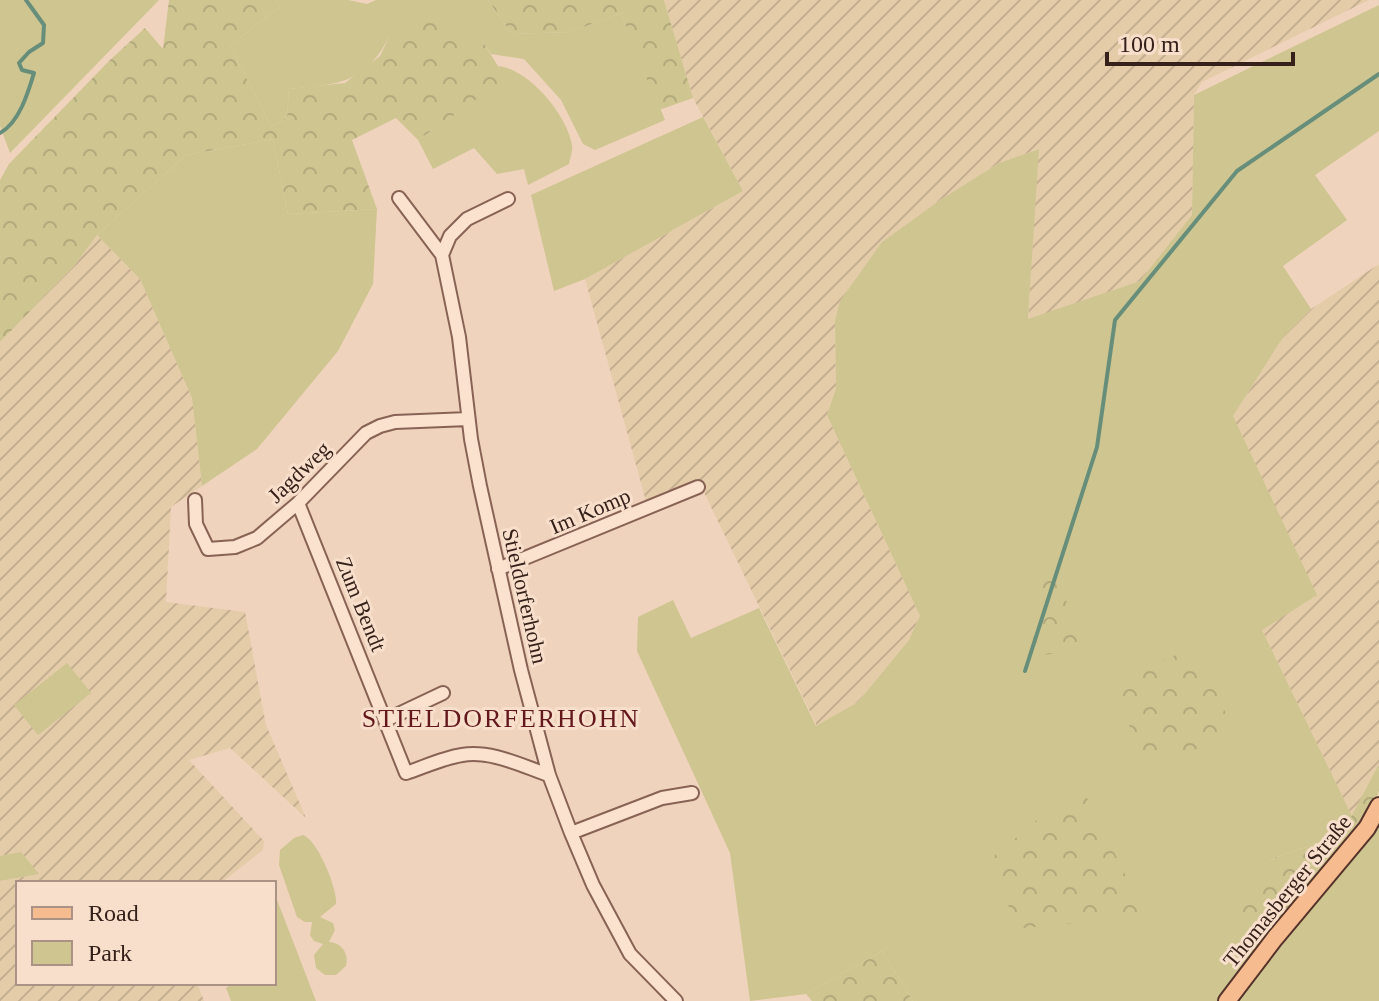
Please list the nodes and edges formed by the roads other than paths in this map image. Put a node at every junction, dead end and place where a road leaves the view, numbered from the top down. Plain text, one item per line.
1 (399, 198) dead end
2 (508, 199) dead end
3 (442, 255) junction
4 (468, 419) junction
5 (698, 487) dead end
6 (195, 500) dead end
7 (298, 503) junction
8 (498, 569) junction
9 (443, 693) dead end
10 (386, 720) junction
11 (549, 775) junction
12 (692, 793) dead end
13 (1379, 806) edge
14 (571, 833) junction
15 (676, 1001) edge
16 (1227, 1001) edge

1 - 3 street
2 - 3 street
3 - 4 street, Stieldorferhohn
4 - 7 street, Jagdweg
4 - 8 street, Stieldorferhohn
5 - 8 street, Im Komp
6 - 7 street, Jagdweg
7 - 10 street, Zum Bendt
8 - 11 street, Stieldorferhohn
9 - 10 street
10 - 11 street, Zum Bendt
11 - 14 street, Stieldorferhohn
12 - 14 street
13 - 16 main road, Thomasberger Straße
14 - 15 street, Stieldorferhohn

